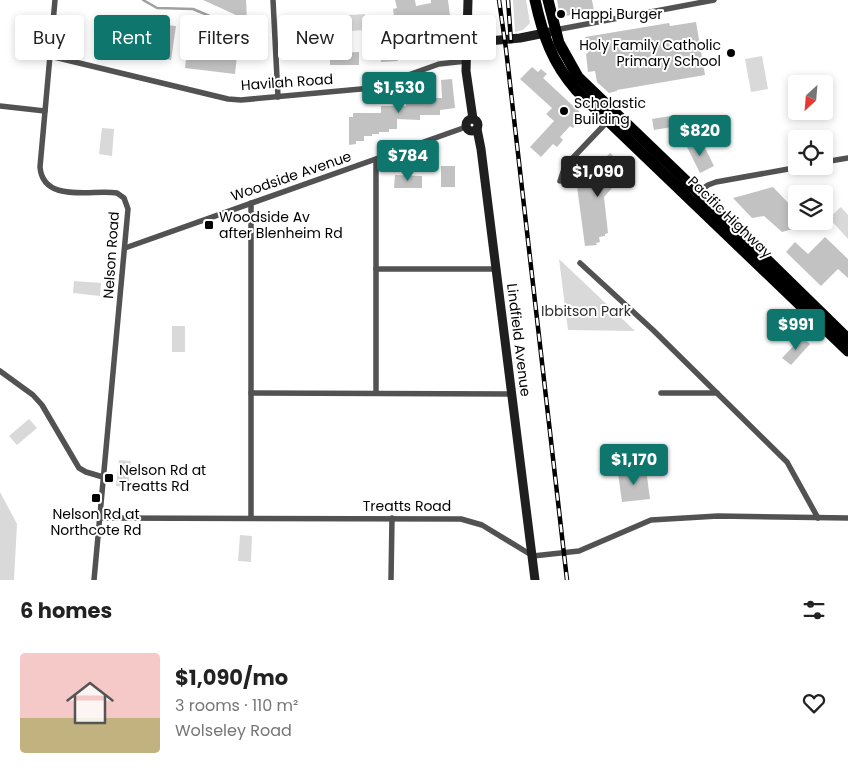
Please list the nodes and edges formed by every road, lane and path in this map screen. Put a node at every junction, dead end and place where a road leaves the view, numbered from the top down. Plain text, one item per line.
1 (55, 0) edge
2 (273, 0) edge
3 (468, 0) edge
4 (535, 0) edge
5 (548, 0) edge
6 (714, 0) edge
7 (468, 14) edge
8 (54, 15) edge
9 (555, 30) junction
10 (543, 34) junction
11 (496, 41) edge
12 (50, 60) edge
13 (67, 60) edge
14 (466, 61) joint
15 (278, 97) junction
16 (0, 106) edge
17 (45, 111) junction
18 (474, 119) junction
19 (608, 121) junction
20 (466, 127) junction
21 (477, 129) junction
22 (848, 158) edge
23 (376, 160) junction
24 (833, 160) edge
25 (788, 169) edge
26 (560, 181) dead end
27 (695, 196) junction
28 (251, 203) junction
29 (125, 248) junction
30 (580, 263) dead end
31 (496, 268) junction
32 (376, 269) junction
33 (848, 339) edge
34 (848, 351) edge
35 (0, 371) edge
36 (251, 393) junction
37 (376, 393) junction
38 (661, 393) dead end
39 (718, 393) junction
40 (511, 394) junction
41 (104, 477) junction
42 (100, 518) junction
43 (251, 518) junction
44 (392, 518) junction
45 (818, 518) junction
46 (848, 518) edge
47 (533, 556) junction
48 (94, 580) edge
49 (391, 580) edge
50 (535, 580) edge

1 - 8 street, Nelson Road
2 - 15 street
3 - 7 street
4 - 10 highway, Pacific Highway
5 - 9 highway, Pacific Highway
6 - 9 street
9 - 10 street
9 - 27 highway, Pacific Highway
10 - 11 street
10 - 19 highway, Pacific Highway
12 - 17 street, Nelson Road
13 - 15 street, Havilah Road
14 - 15 street, Havilah Road
14 - 18 street
16 - 17 street
17 - 29 street, Nelson Road
18 - 20 street
18 - 21 street
19 - 26 street
19 - 27 highway, Pacific Highway
20 - 21 street
20 - 23 street, Woodside Avenue
21 - 31 street, Lindfield Avenue
22 - 24 street
23 - 28 street, Woodside Avenue
23 - 32 street
25 - 27 street
27 - 33 highway, Pacific Highway
27 - 34 highway, Pacific Highway
28 - 29 street, Woodside Avenue
28 - 36 street
29 - 41 street, Nelson Road
30 - 39 street
31 - 32 street
31 - 40 street, Lindfield Avenue
32 - 37 street
35 - 41 street
36 - 37 street
36 - 43 street
37 - 40 street
38 - 39 street
39 - 45 street
40 - 47 street, Lindfield Avenue
41 - 42 street, Nelson Road
42 - 43 street, Treatts Road
42 - 48 street, Nelson Road
43 - 44 street, Treatts Road
44 - 47 street, Treatts Road
44 - 49 street
45 - 46 street
45 - 47 street
47 - 50 street, Lindfield Avenue

